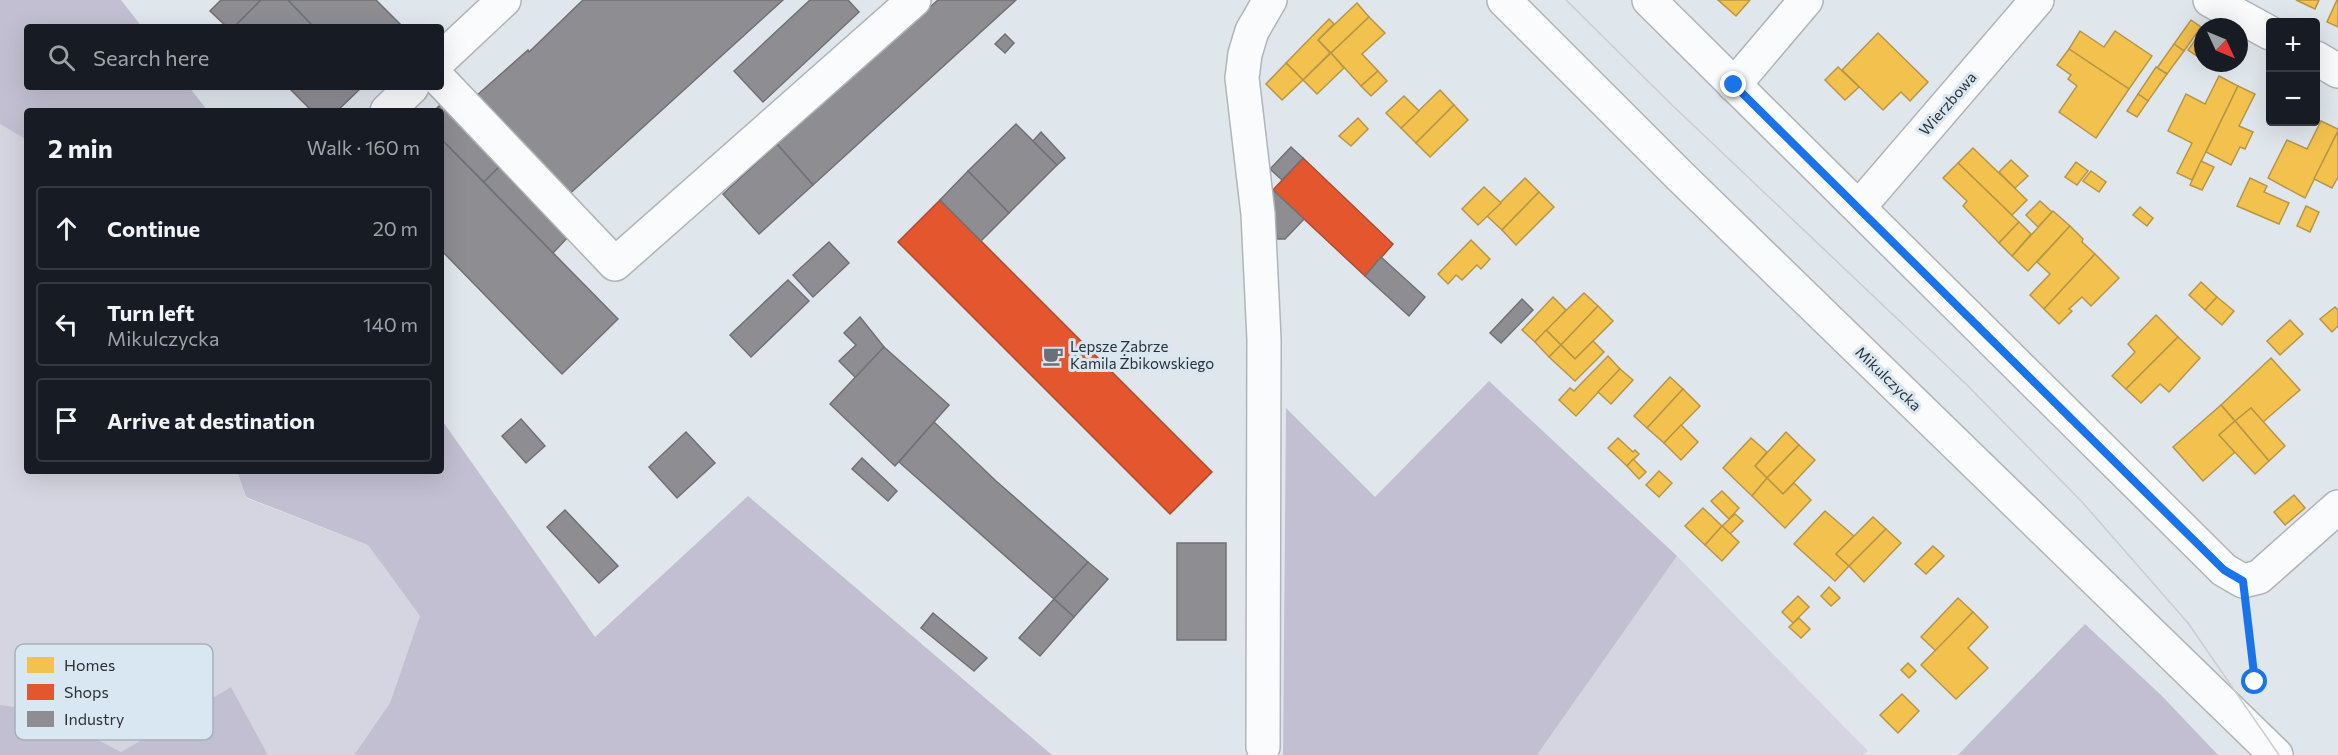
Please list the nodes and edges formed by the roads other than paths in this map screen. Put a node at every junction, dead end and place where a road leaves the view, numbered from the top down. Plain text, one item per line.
1 (504, 0) edge
2 (914, 0) edge
3 (1270, 0) edge
4 (1504, 0) edge
5 (1649, 0) edge
6 (1806, 0) edge
7 (2037, 0) edge
8 (2210, 0) edge
9 (2266, 30) edge
10 (444, 56) edge
11 (2320, 60) edge
12 (2338, 71) edge
13 (444, 84) edge
14 (1734, 85) junction
15 (409, 90) edge
16 (390, 108) edge
17 (1859, 207) junction
18 (2338, 507) edge
19 (1263, 747) dead end
20 (2276, 755) edge

1 - 10 street
2 - 13 street
3 - 19 street
4 - 20 street, Mikulczycka
5 - 14 street
6 - 14 street
7 - 17 street, Wierzbowa
8 - 9 street
11 - 12 street
14 - 17 street
15 - 16 street
17 - 18 street

